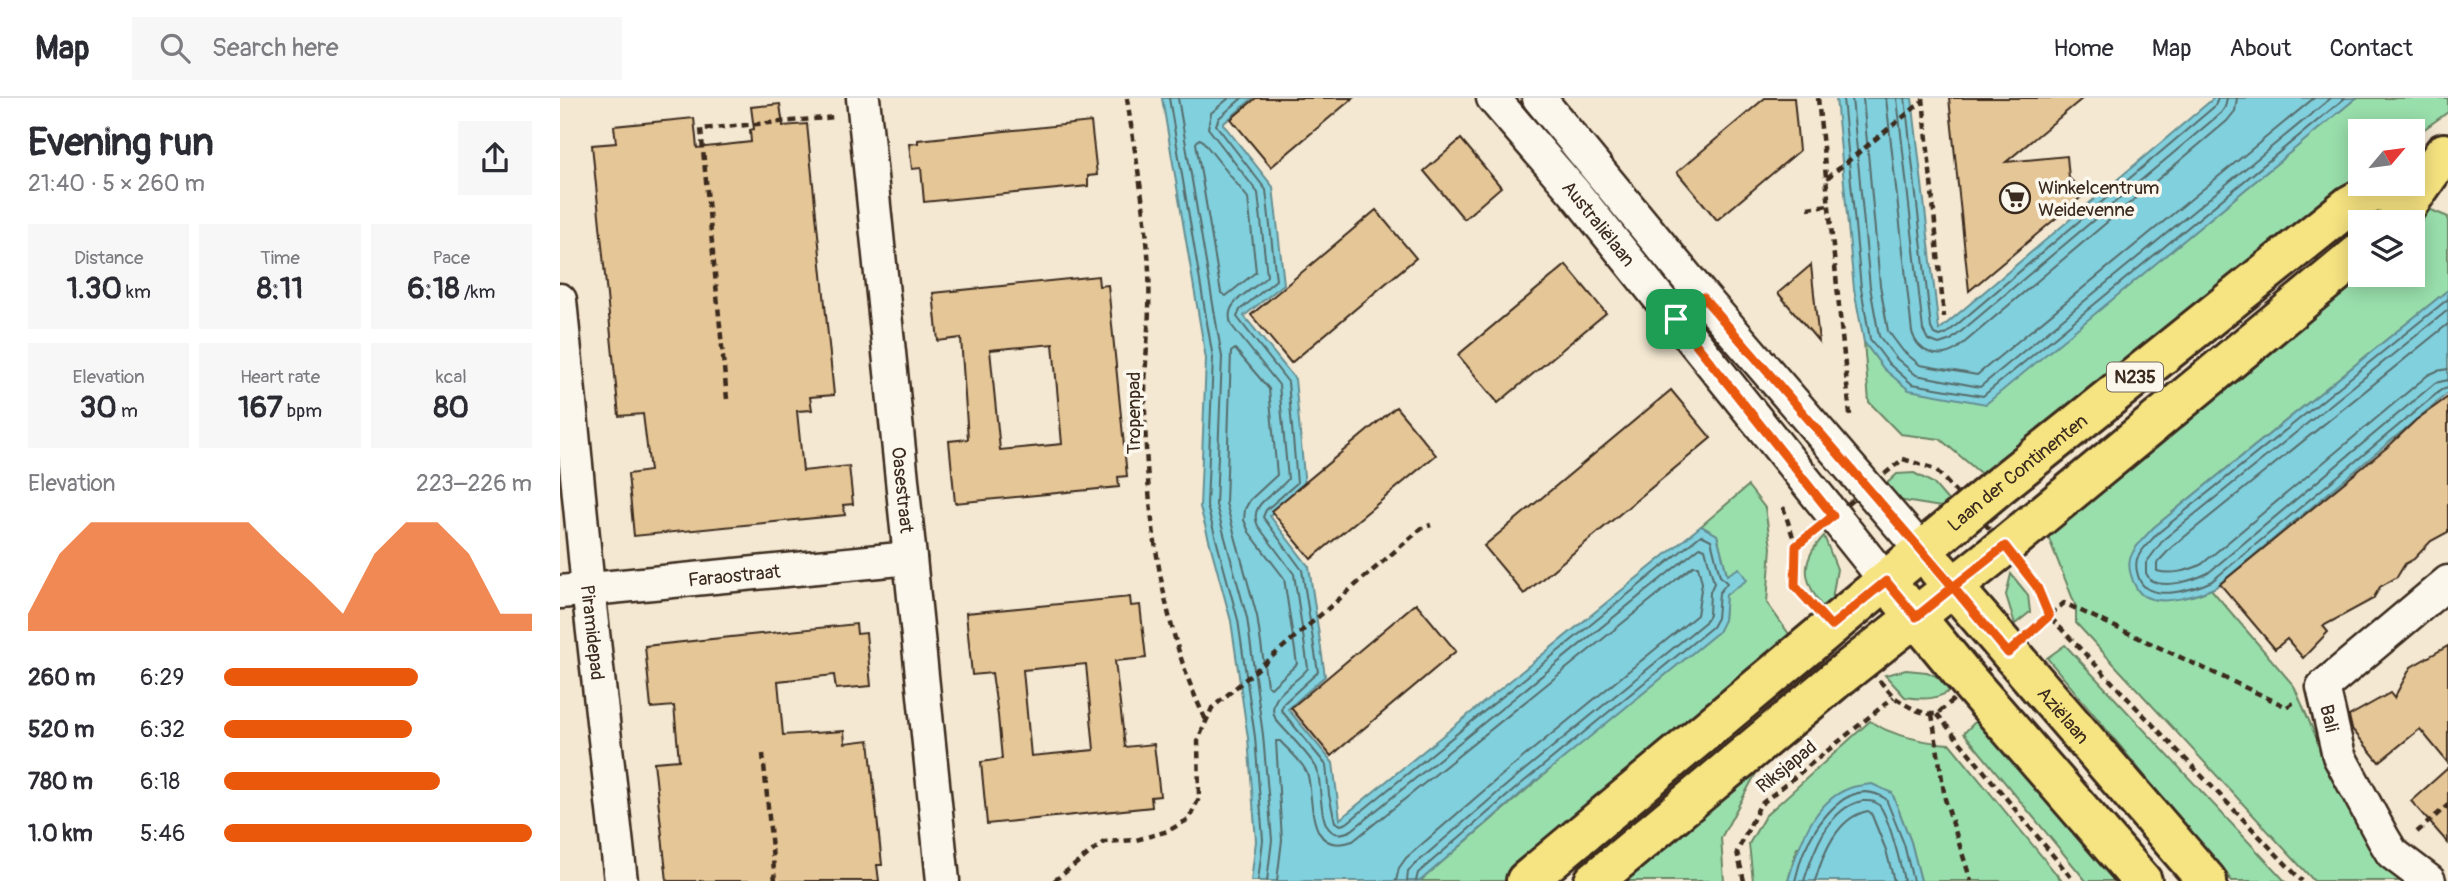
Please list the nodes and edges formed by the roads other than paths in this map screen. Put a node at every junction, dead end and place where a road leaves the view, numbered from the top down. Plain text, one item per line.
1 (1493, 98) edge
2 (1539, 98) edge
3 (863, 106) edge
4 (2435, 157) edge
5 (1599, 171) junction
6 (1574, 192) junction
7 (2366, 196) edge
8 (2402, 210) edge
9 (2348, 263) edge
10 (1703, 297) junction
11 (560, 300) edge
12 (1676, 319) junction
13 (1922, 551) junction
14 (910, 558) junction
15 (1886, 581) junction
16 (2448, 582) edge
17 (1953, 587) junction
18 (574, 590) edge
19 (1916, 617) junction
20 (621, 881) edge
21 (943, 881) edge
22 (1526, 881) edge
23 (1594, 881) edge
24 (2142, 881) edge
25 (2207, 881) edge
26 (2429, 881) edge

1 - 6 street, Australiëlaan
2 - 5 street, Australiëlaan
3 - 14 street, Oasestraat
4 - 8 main road
5 - 6 street
5 - 10 street, Australiëlaan
6 - 12 street, Australiëlaan
7 - 13 main road, Laan der Continenten / N235
9 - 17 main road, N235
10 - 12 street
10 - 13 street, Australiëlaan
11 - 18 street, Piramidepad
12 - 15 street, Australiëlaan
13 - 15 main road, Laan der Continenten / N235
13 - 17 main road, Aziëlaan
14 - 18 street, Faraostraat
14 - 21 street, Oasestraat
15 - 19 main road
15 - 22 main road, Laan der Continenten / N235
16 - 26 street, Bali
17 - 19 main road, N235
17 - 25 main road, Aziëlaan
18 - 20 street, Piramidepad
19 - 23 main road, N235
19 - 24 main road

